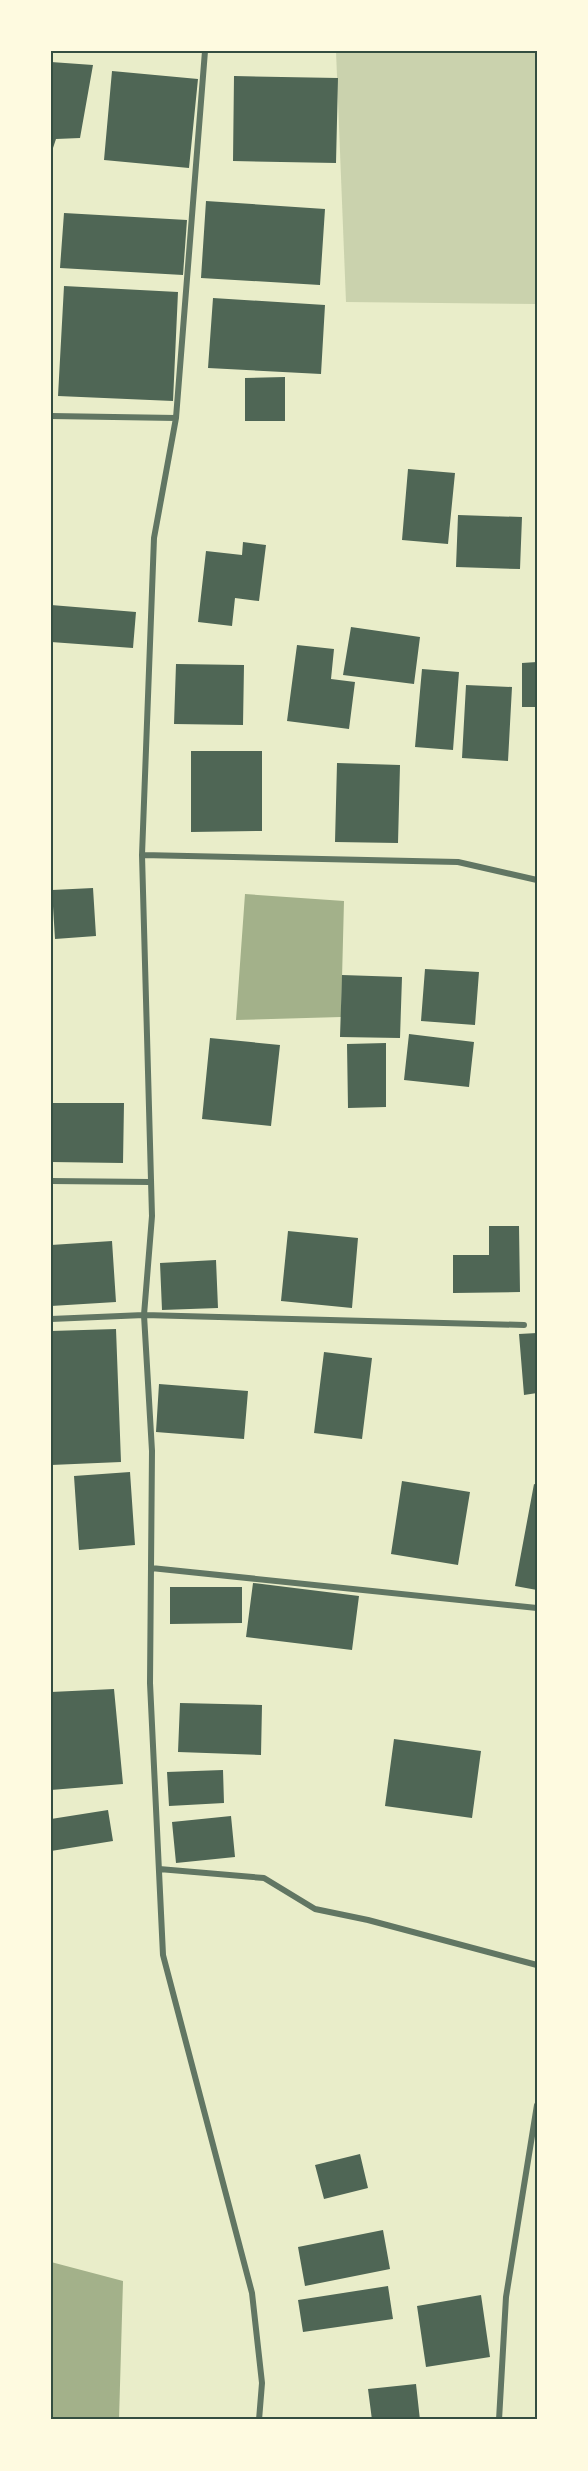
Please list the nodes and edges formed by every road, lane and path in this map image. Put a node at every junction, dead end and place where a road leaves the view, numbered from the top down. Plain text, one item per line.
1 (205, 51) edge
2 (51, 416) edge
3 (176, 418) junction
4 (142, 855) junction
5 (537, 880) edge
6 (51, 1181) edge
7 (150, 1182) junction
8 (144, 1316) junction
9 (51, 1319) edge
10 (524, 1324) dead end
11 (151, 1568) junction
12 (537, 1608) edge
13 (159, 1869) junction
14 (537, 1965) edge
15 (537, 2105) edge
16 (259, 2420) edge
17 (499, 2420) edge

1 - 3 street
2 - 3 street
3 - 4 street
4 - 5 street
4 - 7 street
6 - 7 street
7 - 8 street
8 - 9 street
8 - 10 street
8 - 11 street
11 - 12 street
11 - 13 street
13 - 14 street
13 - 16 street
15 - 17 street

